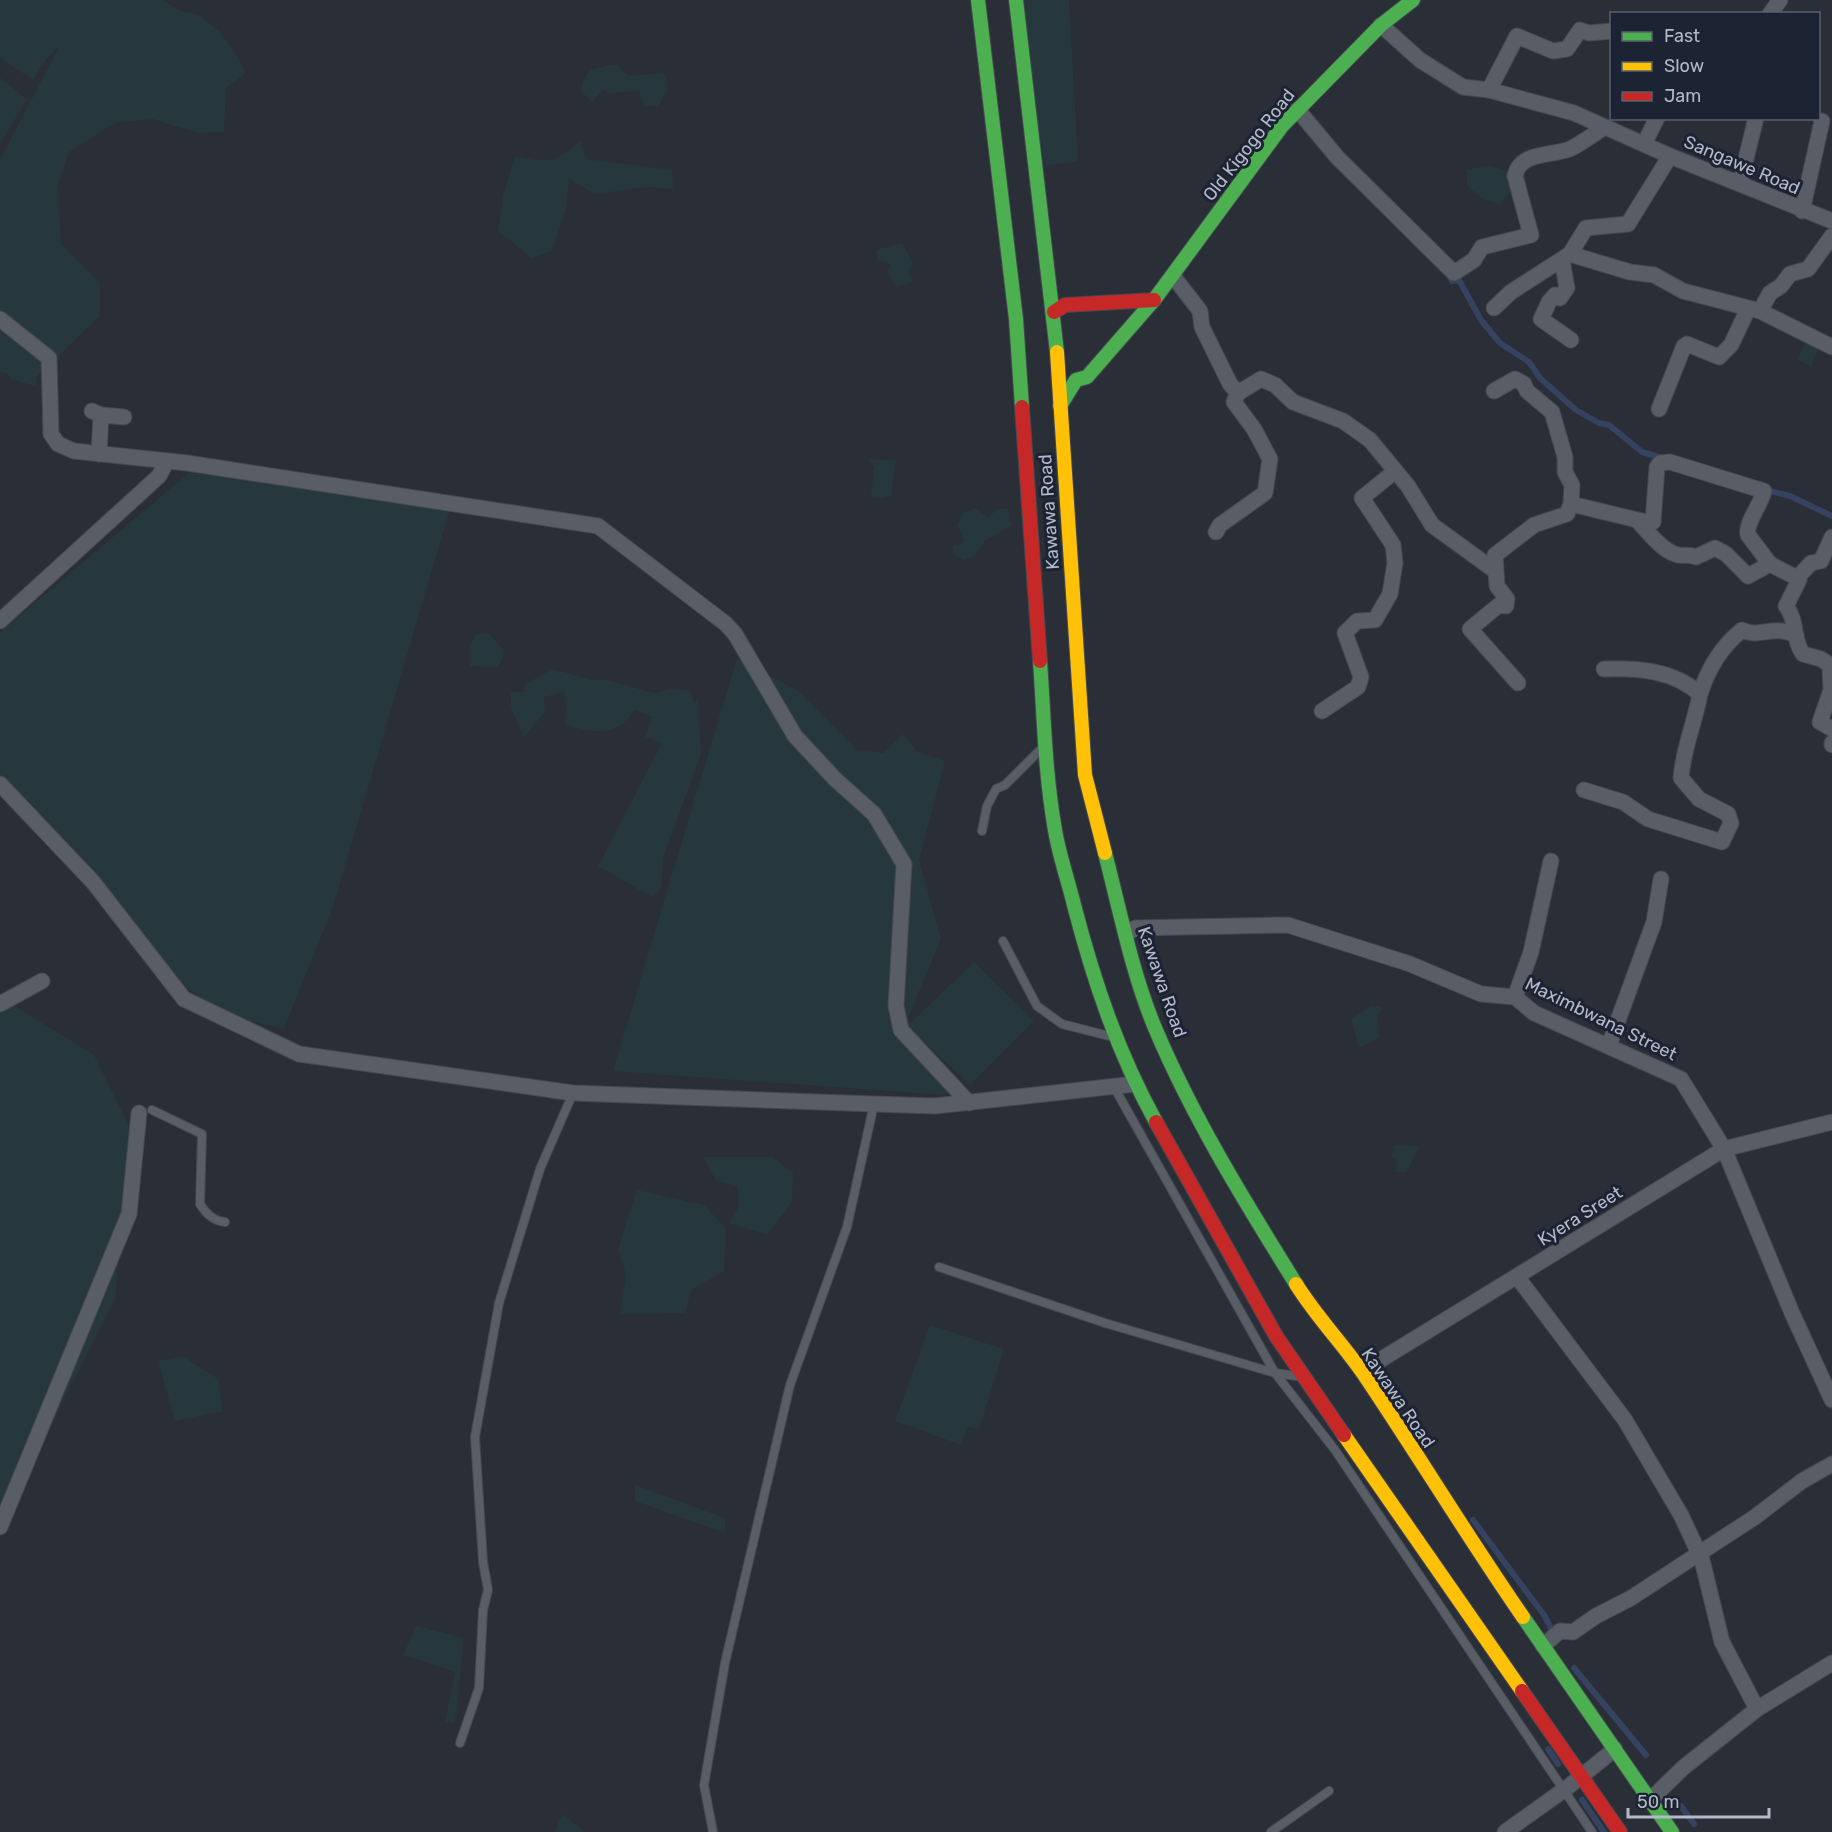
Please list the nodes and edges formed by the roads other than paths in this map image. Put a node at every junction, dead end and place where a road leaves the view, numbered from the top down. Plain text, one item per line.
1 (978, 0) edge
2 (1016, 0) edge
3 (1413, 0) edge
4 (1381, 25) junction
5 (1610, 31) edge
6 (1489, 90) junction
7 (1297, 109) junction
8 (1657, 120) edge
9 (1756, 120) edge
10 (1822, 121) dead end
11 (1605, 127) junction
12 (1644, 144) junction
13 (1670, 156) junction
14 (1740, 183) junction
15 (1802, 211) junction
16 (1832, 221) edge
17 (1832, 236) edge
18 (1566, 257) junction
19 (1173, 276) junction
20 (1154, 300) junction
21 (1494, 308) dead end
22 (1754, 310) junction
23 (1054, 312) junction
24 (0, 319) edge
25 (1571, 340) dead end
26 (1832, 347) edge
27 (1494, 391) dead end
28 (1238, 393) junction
29 (1060, 406) junction
30 (1659, 408) dead end
31 (124, 417) dead end
32 (99, 454) junction
33 (167, 461) junction
34 (1394, 472) junction
35 (1571, 504) junction
36 (1637, 520) junction
37 (1216, 532) dead end
38 (1832, 537) edge
39 (1770, 564) junction
40 (1494, 570) junction
41 (1797, 578) junction
42 (0, 621) edge
43 (1796, 636) junction
44 (1604, 669) dead end
45 (1518, 683) dead end
46 (1700, 694) junction
47 (1322, 711) dead end
48 (1832, 729) edge
49 (1045, 743) junction
50 (0, 784) edge
51 (1584, 790) dead end
52 (982, 831) dead end
53 (1551, 861) dead end
54 (1661, 879) dead end
55 (1126, 934) junction
56 (1003, 941) dead end
57 (42, 981) dead end
58 (1515, 997) junction
59 (0, 1004) edge
60 (1116, 1039) junction
61 (1609, 1045) junction
62 (1135, 1084) junction
63 (1114, 1087) junction
64 (573, 1093) junction
65 (969, 1103) junction
66 (873, 1104) junction
67 (146, 1111) joint
68 (1832, 1122) edge
69 (1724, 1149) junction
70 (225, 1222) dead end
71 (939, 1267) dead end
72 (1518, 1278) junction
73 (1275, 1373) junction
74 (1305, 1377) junction
75 (1366, 1377) junction
76 (1832, 1400) edge
77 (1832, 1464) edge
78 (0, 1527) edge
79 (1699, 1554) junction
80 (1544, 1646) junction
81 (1832, 1663) edge
82 (1757, 1709) junction
83 (460, 1743) dead end
84 (1615, 1749) junction
85 (1581, 1775) junction
86 (1329, 1791) dead end
87 (1564, 1791) junction
88 (1650, 1800) junction
89 (713, 1832) edge
90 (1271, 1832) edge
91 (1505, 1832) edge
92 (1592, 1832) edge
93 (1620, 1832) edge
94 (1672, 1832) edge

1 - 49 main road, Kawawa Road
2 - 23 main road, Kawawa Road
3 - 4 main road, Old Kigogo Road
4 - 6 street, Sangawe Road
4 - 7 main road, Old Kigogo Road
5 - 6 street
6 - 11 street, Sangawe Road
7 - 11 street
7 - 19 main road, Old Kigogo Road
8 - 12 street
9 - 14 street
10 - 15 street
11 - 12 street, Sangawe Road
12 - 13 street, Sangawe Road
13 - 14 street, Sangawe Road
13 - 18 street
14 - 15 street, Sangawe Road
15 - 16 street, Sangawe Road
17 - 22 street
18 - 21 street
18 - 22 street
18 - 25 street
19 - 20 main road, Old Kigogo Road
19 - 28 street
20 - 23 main road
20 - 29 main road, Old Kigogo Road
22 - 26 street
22 - 30 street
23 - 29 main road, Kawawa Road
24 - 32 street
27 - 35 street
28 - 34 street
28 - 37 street
29 - 55 main road, Kawawa Road
31 - 32 street
32 - 33 street
33 - 42 street
33 - 65 street
34 - 40 street
34 - 47 street
35 - 36 street
35 - 40 street
36 - 39 street
36 - 39 street
38 - 41 street
39 - 41 street
40 - 45 street
41 - 43 street
43 - 46 street
43 - 48 street
44 - 46 street
46 - 51 street
49 - 52 lane
49 - 60 main road, Kawawa Road
50 - 64 street
53 - 58 street
54 - 61 street
55 - 58 street, Maximbwana Street
55 - 75 main road, Kawawa Road
56 - 60 lane
57 - 59 street
58 - 61 street, Maximbwana Street
60 - 62 main road, Kawawa Road
61 - 69 street, Maximbwana Street
62 - 63 street
62 - 74 main road, Kawawa Road
63 - 65 street
63 - 73 lane
64 - 66 street
64 - 83 lane
65 - 66 street
66 - 89 lane
67 - 70 lane
67 - 78 street
68 - 69 street, Kyera Sreet
69 - 72 street, Kyera Sreet
69 - 76 street, Maximbwana Street
71 - 73 lane
72 - 75 street, Kyera Sreet
72 - 79 street
73 - 74 lane
73 - 87 lane
74 - 85 main road, Kawawa Road
75 - 80 main road, Kawawa Road
77 - 79 street
79 - 80 street
79 - 82 street
80 - 84 main road, Kawawa Road
81 - 82 street
82 - 88 street
84 - 85 street
84 - 88 main road, Kawawa Road
85 - 87 street
85 - 93 main road, Kawawa Road
86 - 90 lane
87 - 91 street
87 - 92 lane
88 - 94 main road, Kawawa Road

